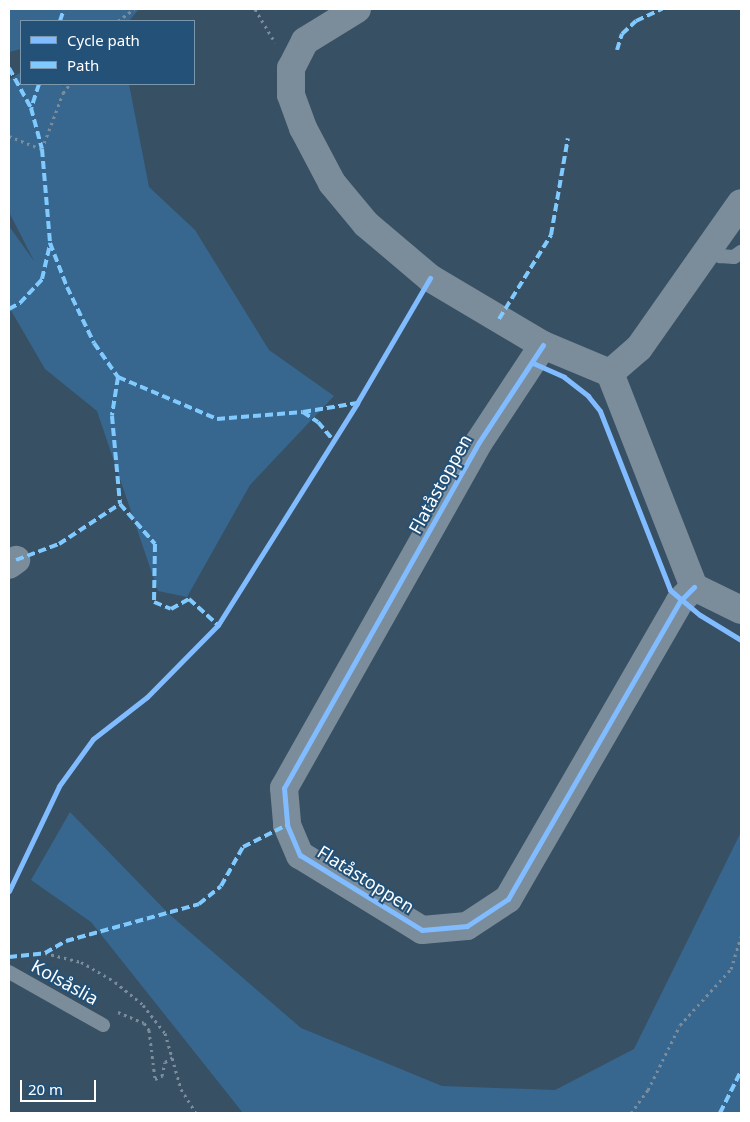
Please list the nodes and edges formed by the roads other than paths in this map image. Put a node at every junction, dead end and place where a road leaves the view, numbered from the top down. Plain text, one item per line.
1 (357, 9) edge
2 (741, 203) edge
3 (709, 250) junction
4 (741, 252) edge
5 (543, 345) junction
6 (610, 373) junction
7 (694, 587) junction
8 (741, 610) edge
9 (9, 972) edge
10 (103, 1025) dead end

1 - 5 street
2 - 3 street
3 - 4 lane
3 - 6 street
5 - 6 street
5 - 7 street, Flatåstoppen
6 - 7 street
7 - 8 street
9 - 10 lane, Kolsåslia

